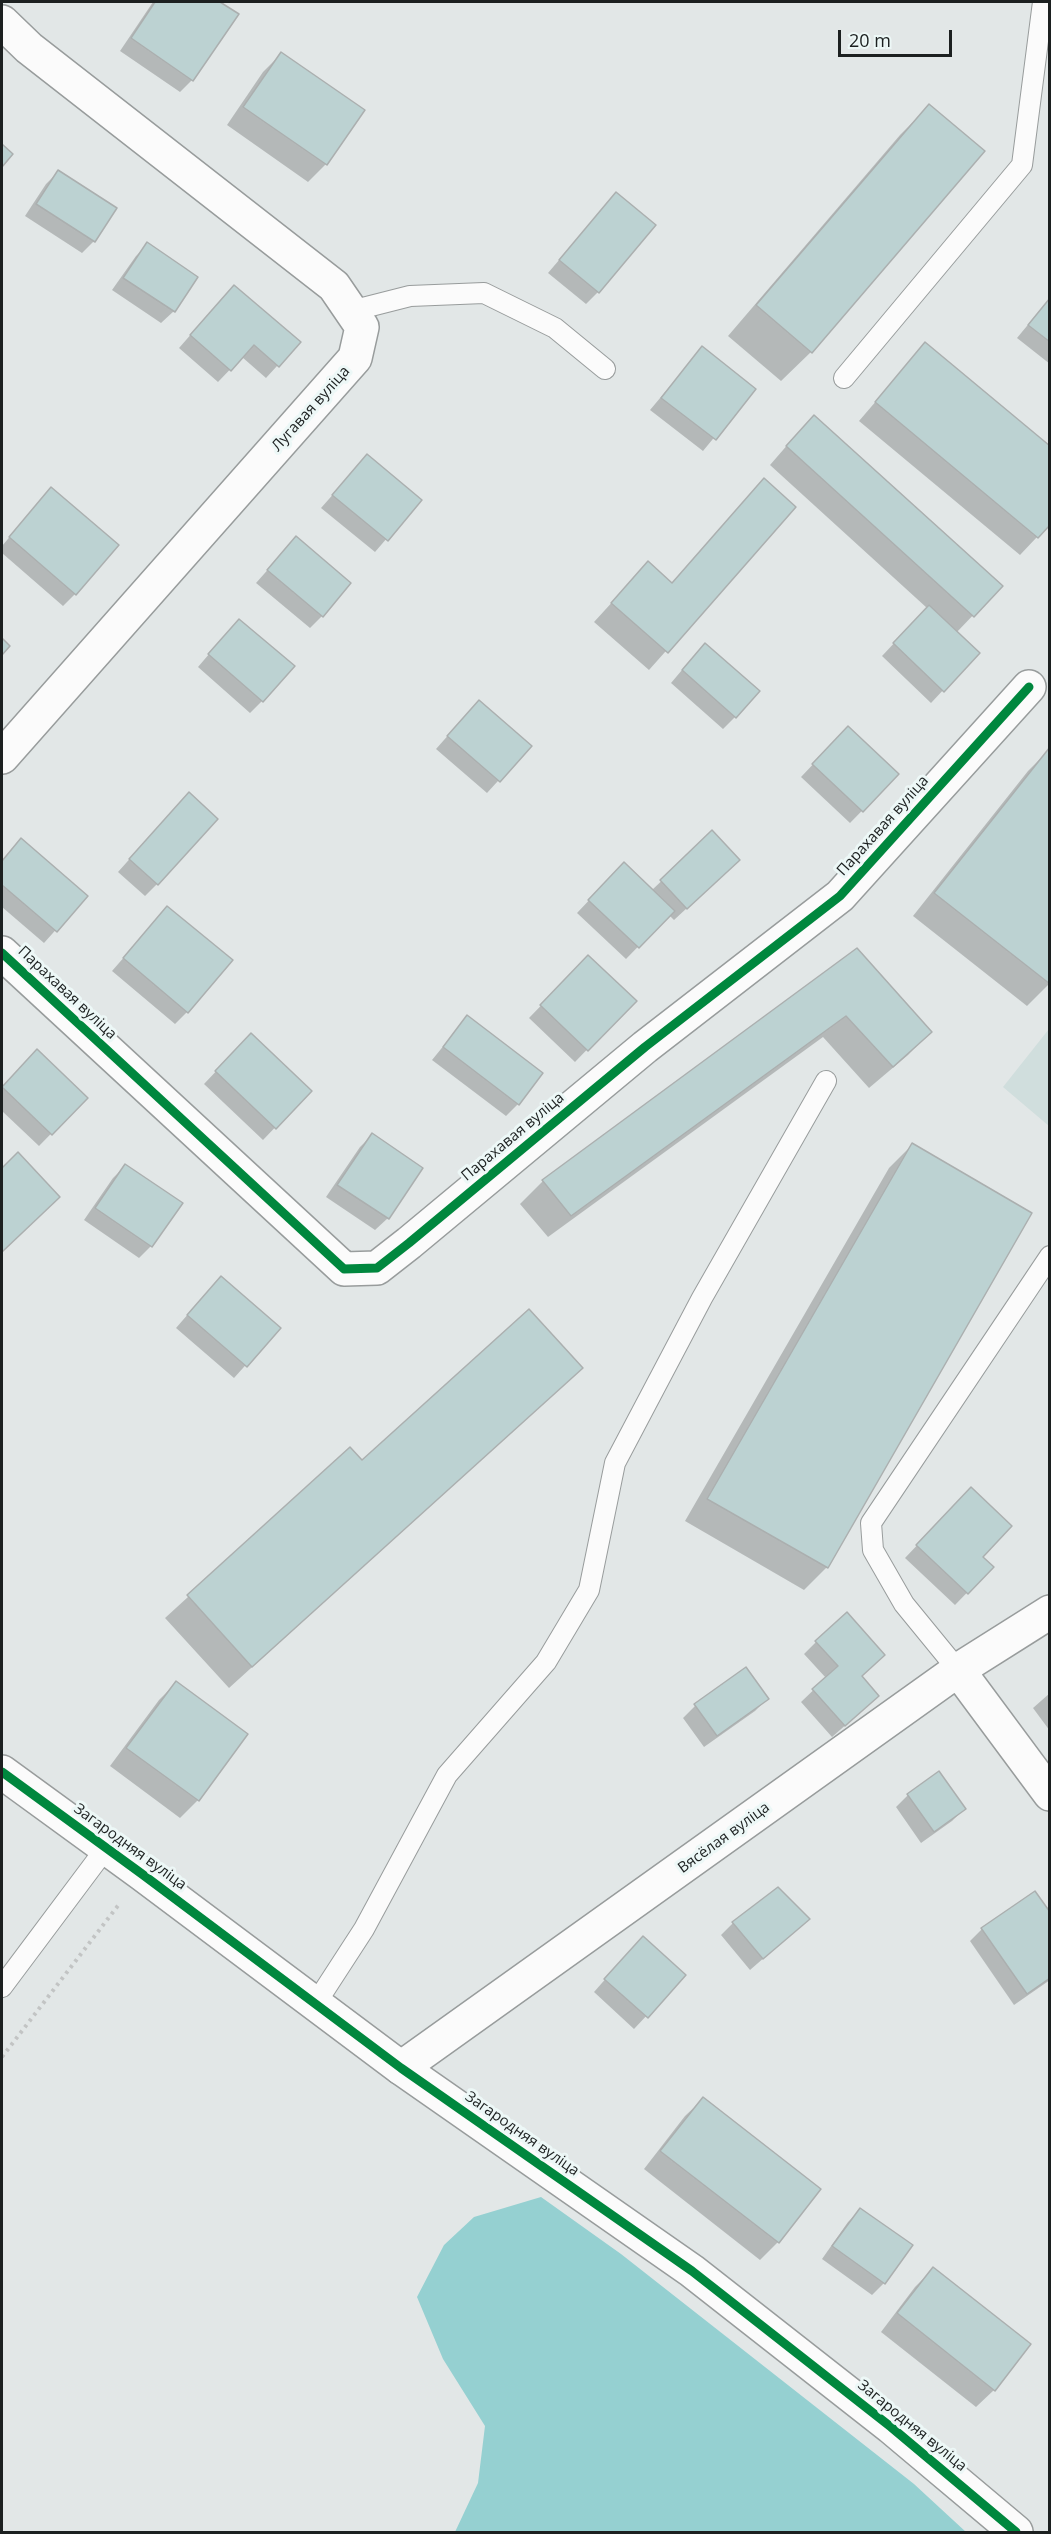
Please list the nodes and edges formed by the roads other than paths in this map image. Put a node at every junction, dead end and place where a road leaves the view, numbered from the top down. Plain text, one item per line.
1 (1044, 2) edge
2 (2, 22) edge
3 (351, 311) junction
4 (605, 369) dead end
5 (844, 378) dead end
6 (1029, 687) dead end
7 (2, 758) edge
8 (2, 953) edge
9 (826, 1081) dead end
10 (1050, 1256) edge
11 (1050, 1612) edge
12 (958, 1670) junction
13 (2, 1772) edge
14 (1050, 1794) edge
15 (106, 1848) junction
16 (2, 1987) edge
17 (316, 2002) junction
18 (401, 2068) junction
19 (1016, 2532) edge

1 - 5 lane
2 - 3 street, Лугавая вуліца
3 - 4 lane
3 - 7 street, Лугавая вуліца
6 - 8 street, Парахавая вуліца
9 - 17 lane
10 - 12 lane
11 - 12 street, Вясёлая вуліца
12 - 14 street
12 - 18 street, Вясёлая вуліца
13 - 15 street, Загародняя вуліца
15 - 16 lane
15 - 17 street, Загародняя вуліца
17 - 18 street, Загародняя вуліца
18 - 19 street, Загародняя вуліца

